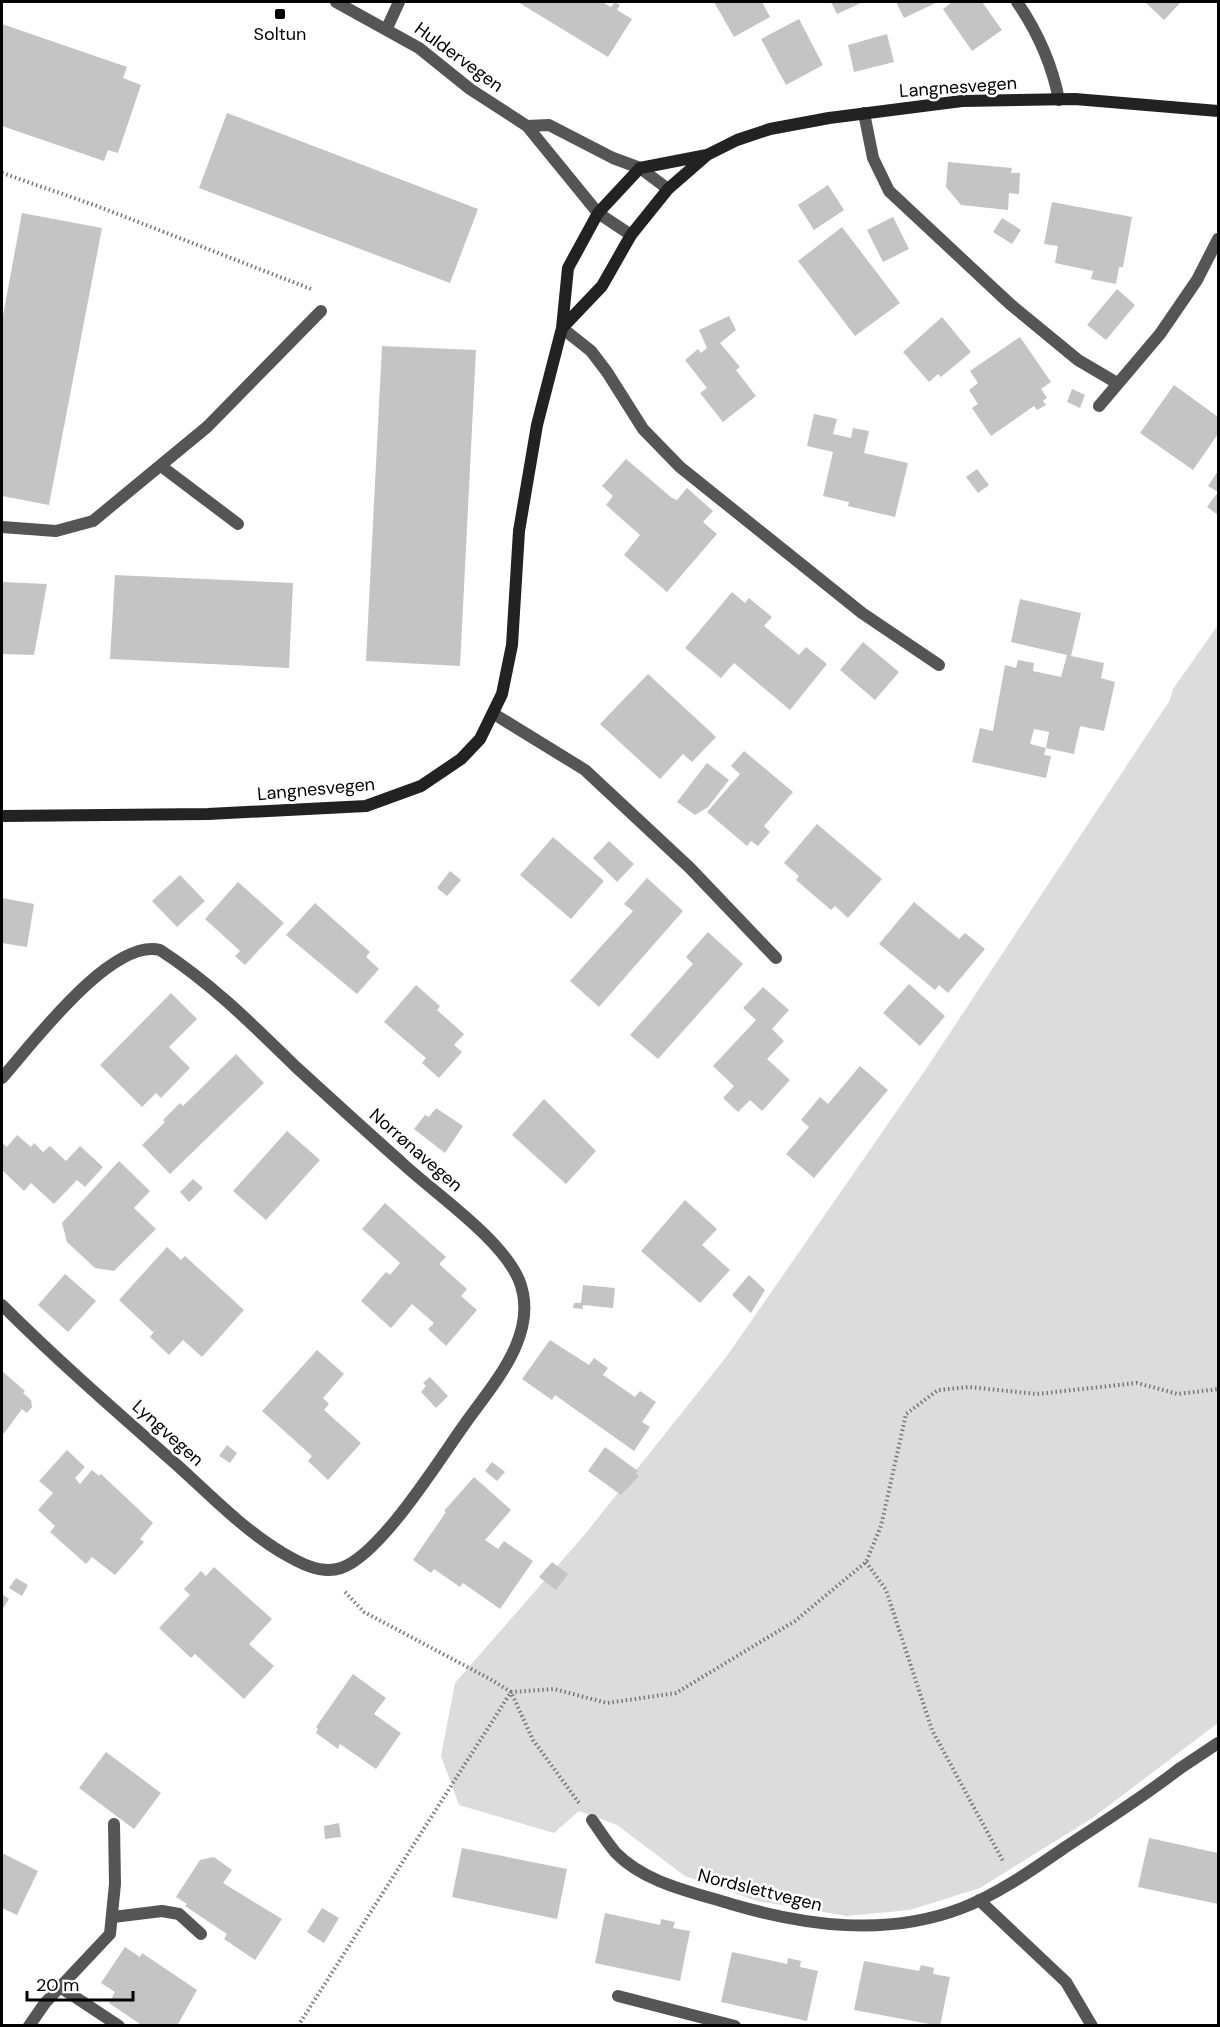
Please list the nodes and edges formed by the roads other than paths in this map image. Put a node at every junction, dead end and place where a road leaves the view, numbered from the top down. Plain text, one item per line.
1 (336, 2) edge
2 (399, 2) edge
3 (1017, 2) edge
4 (387, 28) junction
5 (1059, 100) junction
6 (1218, 111) edge
7 (864, 113) junction
8 (527, 126) junction
9 (707, 156) junction
10 (640, 168) junction
11 (668, 189) junction
12 (598, 213) junction
13 (631, 235) junction
14 (1218, 239) edge
15 (321, 311) road end
16 (562, 328) junction
17 (1117, 382) junction
18 (1099, 406) dead end
19 (161, 466) junction
20 (238, 524) dead end
21 (2, 527) edge
22 (939, 664) dead end
23 (494, 714) junction
24 (2, 816) edge
25 (776, 958) dead end
26 (2, 1078) edge
27 (2, 1305) edge
28 (323, 1570) joint
29 (1218, 1743) edge
30 (592, 1820) road end
31 (114, 1824) dead end
32 (979, 1900) junction
33 (113, 1917) junction
34 (201, 1934) dead end
35 (60, 1987) junction
36 (618, 1996) dead end
37 (29, 2025) edge
38 (119, 2025) edge
39 (735, 2025) edge
40 (1092, 2025) edge

1 - 4 street, Huldervegen
2 - 4 street
3 - 5 street
4 - 8 street, Huldervegen
5 - 6 street, Langnesvegen
5 - 7 street, Langnesvegen
7 - 9 street, Langnesvegen
7 - 17 street
8 - 10 street, Huldervegen
8 - 12 street, Huldervegen
9 - 10 street, Langnesvegen
9 - 11 street, Langnesvegen
10 - 11 street, Huldervegen
10 - 12 street, Langnesvegen
11 - 13 street, Langnesvegen
12 - 13 street, Huldervegen
12 - 16 street, Langnesvegen
13 - 16 street, Langnesvegen
14 - 17 street
15 - 19 street
16 - 22 street
16 - 23 street, Langnesvegen
17 - 18 street
19 - 20 street
19 - 21 street
23 - 24 street, Langnesvegen
23 - 25 street
26 - 28 street, Norrønavegen
27 - 28 street, Lyngvegen
29 - 32 street, Nordslettvegen
30 - 32 street, Nordslettvegen
31 - 33 street
32 - 40 street
33 - 34 street
33 - 35 street
35 - 37 street
35 - 38 street
36 - 39 street

